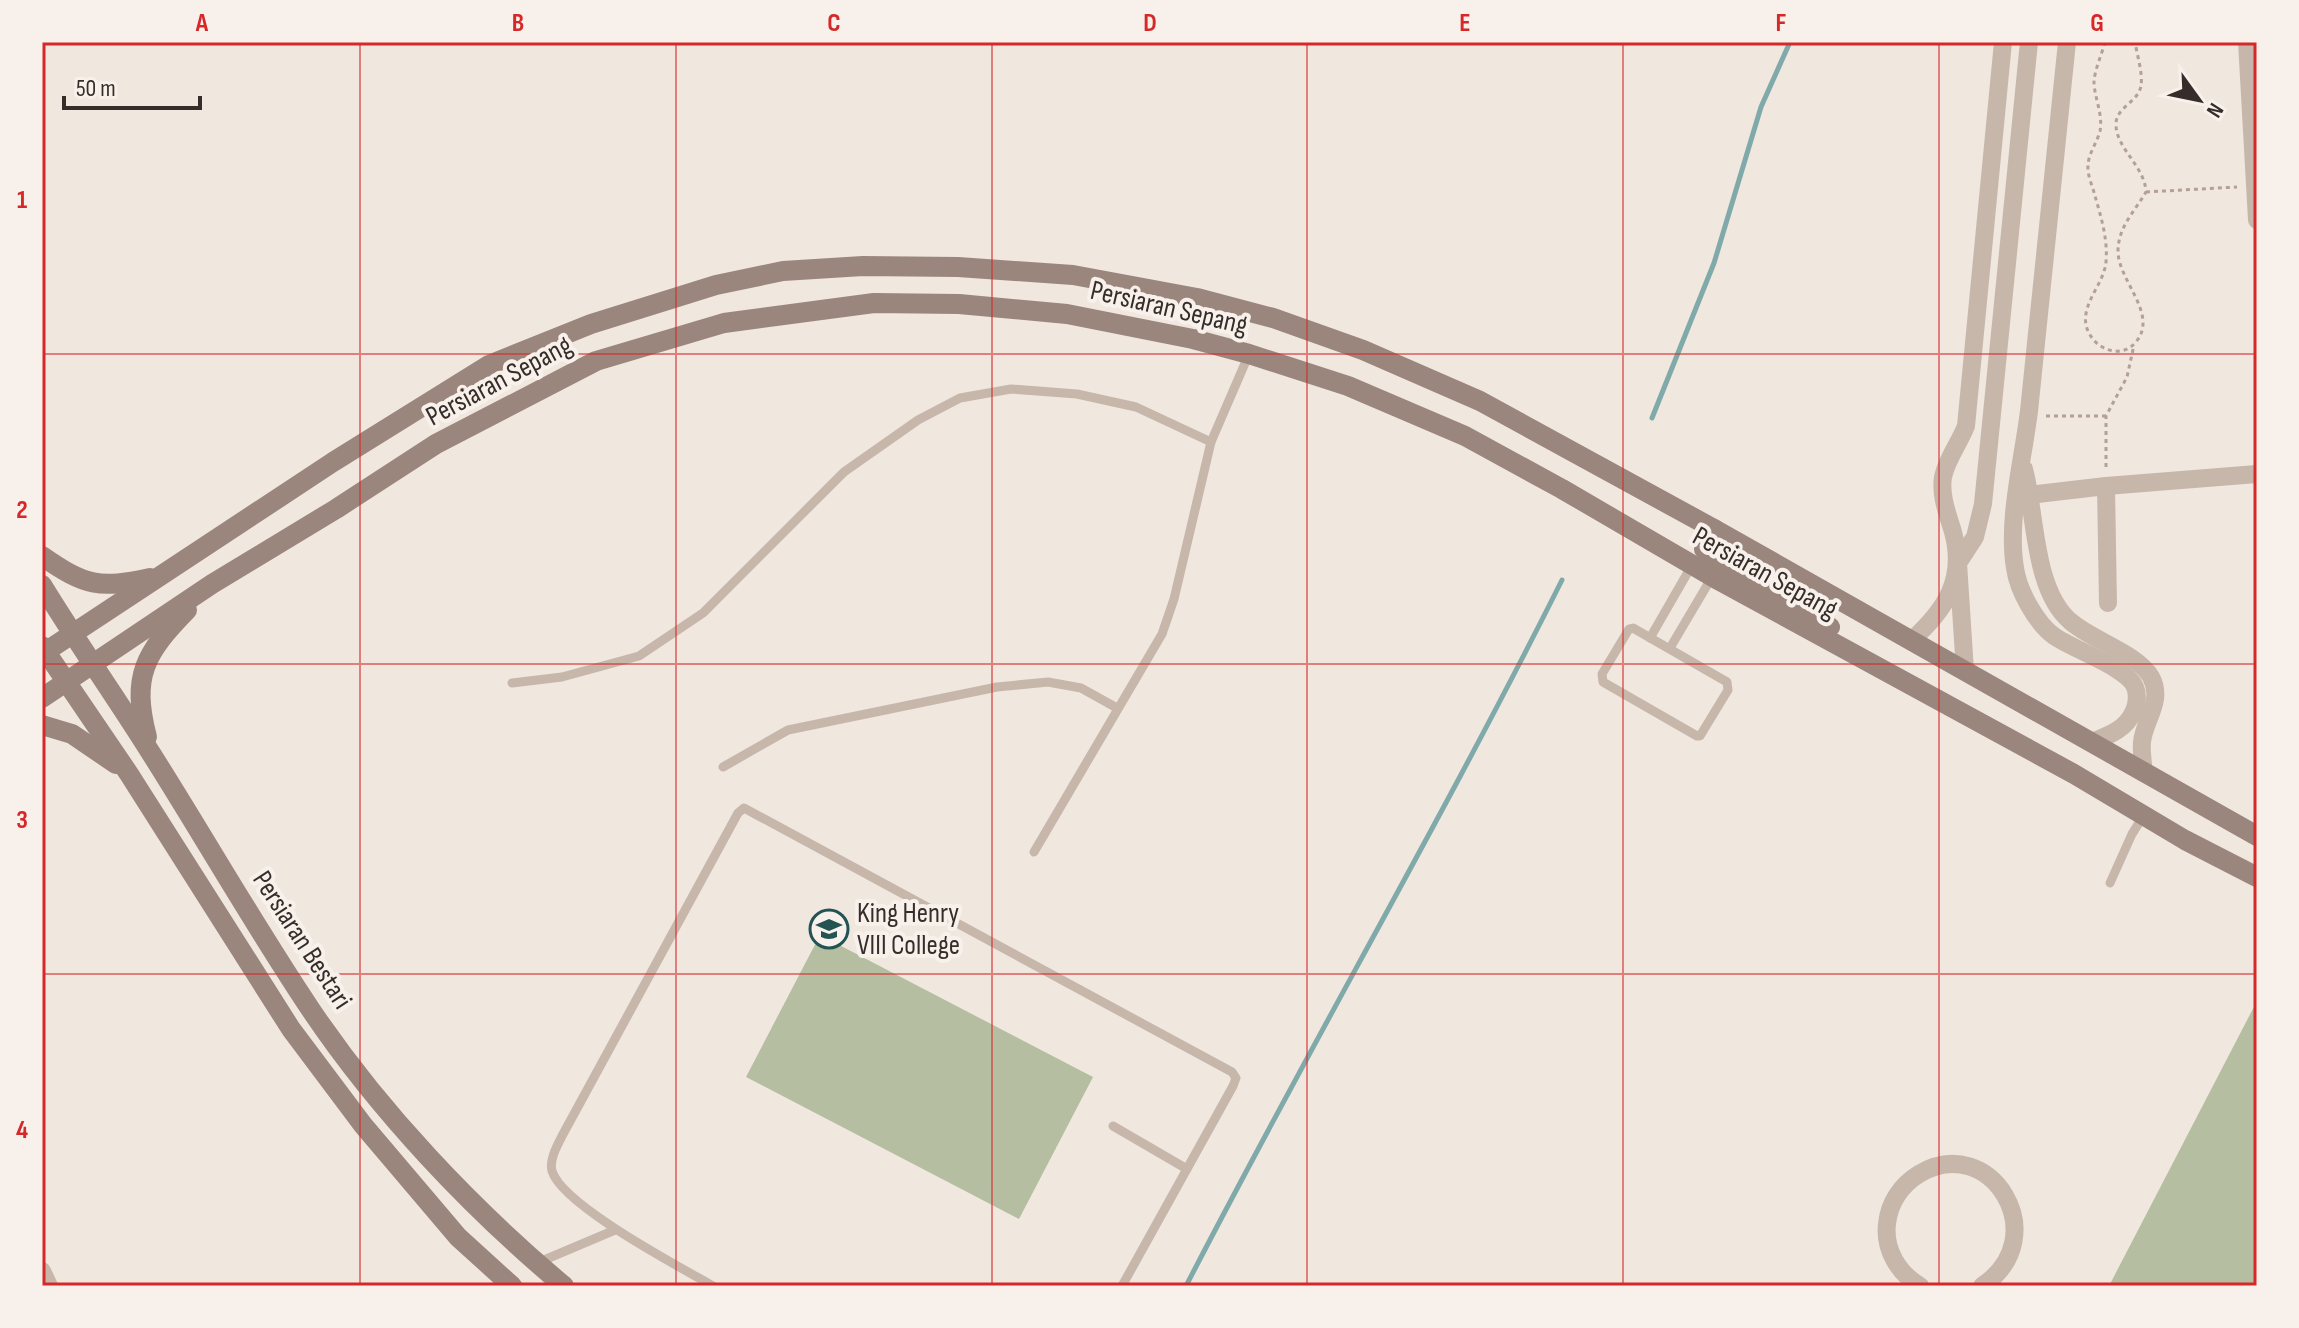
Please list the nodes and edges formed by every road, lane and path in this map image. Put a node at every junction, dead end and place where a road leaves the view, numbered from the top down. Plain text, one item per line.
1 (2003, 42) edge
2 (2029, 42) edge
3 (2067, 42) edge
4 (2105, 42) edge
5 (2135, 42) edge
6 (2247, 42) edge
7 (2255, 186) edge
8 (2146, 192) junction
9 (2257, 220) edge
10 (2134, 345) junction
11 (1249, 354) junction
12 (2028, 416) junction
13 (2106, 416) junction
14 (1211, 442) junction
15 (2257, 474) edge
16 (2106, 486) junction
17 (2024, 496) junction
18 (1714, 529) junction
19 (42, 556) edge
20 (1958, 563) junction
21 (177, 565) junction
22 (1692, 565) junction
23 (1712, 577) junction
24 (212, 584) junction
25 (42, 585) edge
26 (2108, 603) dead end
27 (72, 634) junction
28 (1650, 638) junction
29 (1911, 641) junction
30 (1670, 648) junction
31 (43, 651) edge
32 (91, 665) junction
33 (1965, 671) junction
34 (65, 682) junction
35 (512, 683) dead end
36 (42, 698) edge
37 (1943, 702) junction
38 (1117, 708) junction
39 (42, 725) edge
40 (2092, 742) junction
41 (152, 755) junction
42 (723, 767) dead end
43 (2144, 773) junction
44 (129, 774) junction
45 (2144, 815) junction
46 (2257, 836) edge
47 (1034, 852) dead end
48 (2257, 877) edge
49 (2110, 883) dead end
50 (1113, 1126) dead end
51 (1187, 1169) junction
52 (615, 1230) junction
53 (537, 1263) junction
54 (42, 1271) edge
55 (1905, 1280) edge
56 (49, 1286) edge
57 (512, 1286) edge
58 (564, 1286) edge
59 (713, 1286) edge
60 (1122, 1286) edge
61 (1920, 1286) edge
62 (1982, 1286) edge

1 - 20 street
2 - 20 street
3 - 12 street
4 - 10 path
5 - 8 path
6 - 7 street
7 - 8 path
7 - 9 street
8 - 10 path
10 - 13 path
11 - 14 lane
11 - 22 street, Persiaran Sepang
11 - 24 street, Persiaran Sepang
12 - 13 path
12 - 17 street
13 - 16 path
14 - 35 lane
14 - 38 lane
15 - 16 street
16 - 17 street
16 - 26 street
17 - 40 street
17 - 43 street
18 - 21 street, Persiaran Sepang
18 - 29 street, Persiaran Sepang
18 - 37 street
19 - 21 street
20 - 29 street
20 - 33 street
21 - 27 street, Persiaran Sepang
22 - 23 street, Persiaran Sepang
22 - 28 lane
23 - 30 lane
23 - 37 street, Persiaran Sepang
24 - 32 street, Persiaran Sepang
24 - 41 street
25 - 27 street, Persiaran Bestari
27 - 31 street, Persiaran Sepang
27 - 32 street, Persiaran Bestari
28 - 30 lane
28 - 30 lane
29 - 33 street, Persiaran Sepang
31 - 34 street, Persiaran Bestari
32 - 34 street, Persiaran Sepang
32 - 41 street, Persiaran Bestari
33 - 40 street, Persiaran Sepang
34 - 36 street, Persiaran Sepang
34 - 44 street, Persiaran Bestari
37 - 45 street, Persiaran Sepang
38 - 42 lane
38 - 47 lane
39 - 44 street
40 - 43 street, Persiaran Sepang
41 - 53 street, Persiaran Bestari
43 - 46 street, Persiaran Sepang
44 - 57 street, Persiaran Bestari
45 - 48 street, Persiaran Sepang
45 - 49 lane
50 - 51 lane
51 - 52 lane
51 - 60 lane
52 - 53 lane
52 - 59 lane
53 - 58 street, Persiaran Bestari
54 - 56 street
55 - 61 street
55 - 62 street

